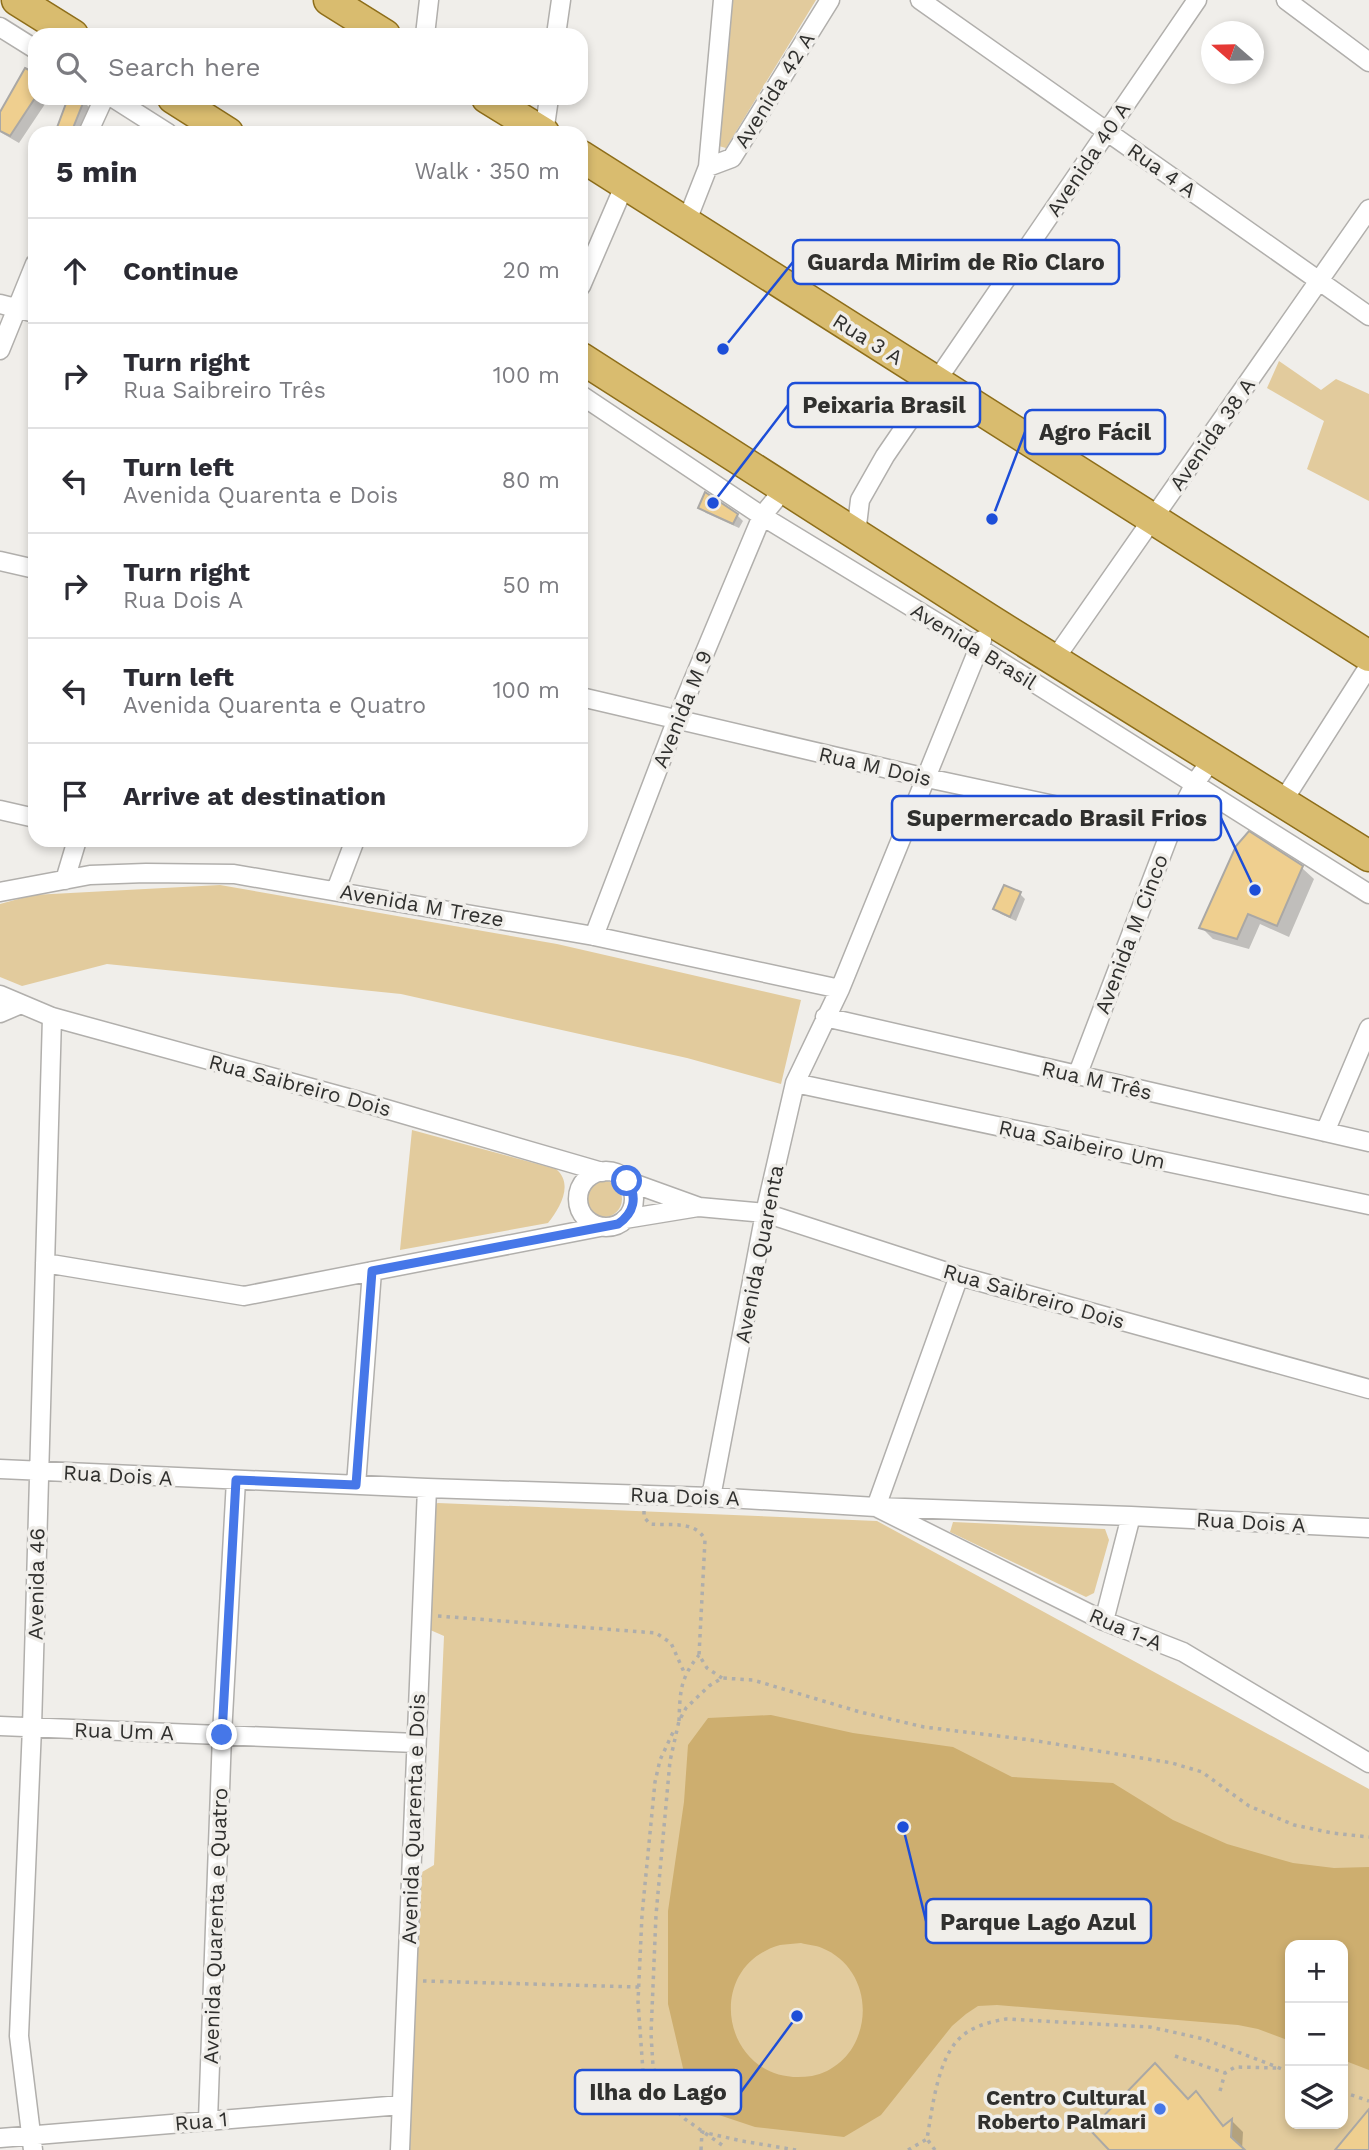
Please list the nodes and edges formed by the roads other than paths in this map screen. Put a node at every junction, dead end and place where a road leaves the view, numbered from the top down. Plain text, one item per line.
1 (18, 0) edge
2 (329, 0) edge
3 (429, 0) edge
4 (561, 0) edge
5 (723, 0) edge
6 (830, 0) edge
7 (920, 0) edge
8 (1198, 0) edge
9 (1286, 0) edge
10 (0, 27) edge
11 (62, 28) edge
12 (374, 28) edge
13 (426, 28) edge
14 (557, 28) edge
15 (28, 45) edge
16 (1369, 61) edge
17 (101, 105) edge
18 (124, 105) edge
19 (184, 105) edge
20 (498, 105) edge
21 (548, 105) edge
22 (91, 126) edge
23 (157, 126) edge
24 (217, 126) edge
25 (533, 126) edge
26 (545, 126) edge
27 (1108, 131) junction
28 (588, 160) edge
29 (708, 167) junction
30 (625, 184) junction
31 (1369, 209) edge
32 (686, 223) junction
33 (588, 270) edge
34 (28, 275) edge
35 (1318, 281) junction
36 (8, 306) edge
37 (28, 311) edge
38 (1369, 316) edge
39 (0, 350) edge
40 (588, 363) edge
41 (936, 382) junction
42 (588, 400) edge
43 (784, 489) junction
44 (762, 516) junction
45 (1153, 519) junction
46 (856, 534) junction
47 (0, 561) edge
48 (28, 567) edge
49 (990, 620) junction
50 (979, 648) junction
51 (1369, 656) edge
52 (1054, 660) junction
53 (1369, 666) edge
54 (588, 699) edge
55 (677, 719) junction
56 (1212, 759) junction
57 (928, 778) junction
58 (1195, 783) junction
59 (1283, 801) junction
60 (0, 810) edge
61 (28, 816) edge
62 (1171, 830) junction
63 (75, 847) edge
64 (352, 847) edge
65 (1369, 856) edge
66 (65, 880) junction
67 (336, 890) junction
68 (0, 892) edge
69 (1369, 894) edge
70 (594, 936) junction
71 (840, 989) junction
72 (0, 995) edge
73 (21, 1004) junction
74 (0, 1013) edge
75 (52, 1017) junction
76 (825, 1017) junction
77 (1369, 1028) edge
78 (1077, 1076) junction
79 (795, 1083) junction
80 (1325, 1132) junction
81 (1369, 1142) edge
82 (602, 1172) junction
83 (627, 1181) junction
84 (1369, 1205) edge
85 (699, 1207) junction
86 (765, 1213) junction
87 (584, 1216) junction
88 (625, 1220) junction
89 (600, 1227) junction
90 (563, 1234) junction
91 (45, 1263) junction
92 (372, 1271) junction
93 (959, 1276) junction
94 (1369, 1389) edge
95 (0, 1469) edge
96 (38, 1471) junction
97 (236, 1480) junction
98 (356, 1485) junction
99 (427, 1488) junction
100 (711, 1497) junction
101 (876, 1507) junction
102 (1131, 1516) junction
103 (1369, 1528) edge
104 (1104, 1621) junction
105 (0, 1726) edge
106 (32, 1727) junction
107 (222, 1735) junction
108 (416, 1744) junction
109 (1369, 1763) edge
110 (401, 2105) junction
111 (208, 2120) junction
112 (0, 2138) edge
113 (33, 2143) edge
114 (400, 2150) edge

1 - 11 main road
2 - 12 main road
3 - 13 street
4 - 14 street
5 - 29 street, Avenida 42 A
6 - 29 street, Avenida 42 A
7 - 27 street, Rua 4 A
8 - 27 street, Avenida 40 A
9 - 16 street
10 - 15 street
17 - 22 street
18 - 23 street
19 - 24 main road
20 - 25 main road
21 - 26 street
27 - 35 street, Rua 4 A
27 - 41 street, Avenida 40 A
28 - 30 main road, Rua 3 A
29 - 32 street, Avenida 42 A
30 - 32 main road, Rua 3 A
30 - 33 street
31 - 35 street, Avenida 38 A
32 - 41 main road, Rua 3 A
34 - 36 street
35 - 38 street, Rua 4 A
35 - 45 street, Avenida 38 A
36 - 37 street
36 - 39 street
40 - 43 main road, Avenida Brasil
41 - 45 main road, Rua 3 A
41 - 46 street, Avenida 40 A
42 - 44 street, Avenida Brasil
43 - 44 street, Avenida M 9
43 - 46 main road, Avenida Brasil
44 - 50 street, Avenida Brasil
44 - 55 street, Avenida M 9
45 - 51 main road, Rua 3 A
45 - 52 street, Avenida 38 A
46 - 49 main road, Avenida Brasil
47 - 48 street
49 - 50 street, Avenida Quarenta
49 - 52 main road, Avenida Brasil
50 - 57 street, Avenida Quarenta
50 - 58 street, Avenida Brasil
52 - 56 main road, Avenida Brasil
53 - 59 street
54 - 55 street, Rua M Dois
55 - 57 street, Rua M Dois
55 - 70 street, Avenida M 9
56 - 58 street, Avenida M Cinco
56 - 59 main road, Avenida Brasil
57 - 62 street, Rua M Dois
57 - 71 street, Avenida Quarenta
58 - 62 street, Avenida M Cinco
58 - 69 street, Avenida Brasil
59 - 65 main road, Avenida Brasil
60 - 61 street
62 - 78 street, Avenida M Cinco
63 - 66 street
64 - 67 street
66 - 67 street, Avenida M Treze
66 - 68 street, Avenida M Treze
67 - 70 street, Avenida M Treze
70 - 71 street, Avenida M Treze
71 - 76 street, Avenida Quarenta
72 - 73 street, Rua Saibreiro Dois
73 - 74 street
73 - 75 street, Rua Saibreiro Dois
75 - 82 street, Rua Saibreiro Dois
75 - 91 street, Avenida 46
76 - 78 street, Rua M Três
76 - 79 street, Avenida Quarenta
77 - 80 street
78 - 80 street, Rua M Três
79 - 84 street, Rua Saibeiro Um
79 - 86 street, Avenida Quarenta
80 - 81 street, Rua M Três
82 - 83 street
82 - 87 street
83 - 85 street, Rua Saibreiro Dois
83 - 88 street
85 - 86 street, Rua Saibreiro Dois
85 - 88 street, Rua Saibreiro Dois
86 - 93 street, Rua Saibreiro Dois
86 - 100 street, Avenida Quarenta
87 - 89 street
87 - 90 street
88 - 89 street
89 - 90 street
90 - 92 street
91 - 92 street
91 - 96 street, Avenida 46
92 - 98 street
93 - 94 street, Rua Saibreiro Dois
93 - 101 street
95 - 96 street, Rua Dois A
96 - 97 street, Rua Dois A
96 - 106 street, Avenida 46
97 - 98 street, Rua Dois A
97 - 107 street, Avenida Quarenta e Quatro
98 - 99 street, Rua Dois A
99 - 100 street, Rua Dois A
99 - 108 street, Avenida Quarenta e Dois
100 - 101 street, Rua Dois A
101 - 102 street, Rua Dois A
101 - 104 street, Rua 1-A
102 - 103 street, Rua Dois A
102 - 104 street
104 - 109 street, Rua 1-A
105 - 106 street, Rua Um A
106 - 107 street, Rua Um A
106 - 113 street, Avenida 46
107 - 108 street, Rua Um A
107 - 111 street, Avenida Quarenta e Quatro
108 - 110 street, Avenida Quarenta e Dois
110 - 111 street, Rua 1
110 - 114 street, Avenida Quarenta e Dois
111 - 113 street, Rua 1
112 - 113 street, Rua 1

